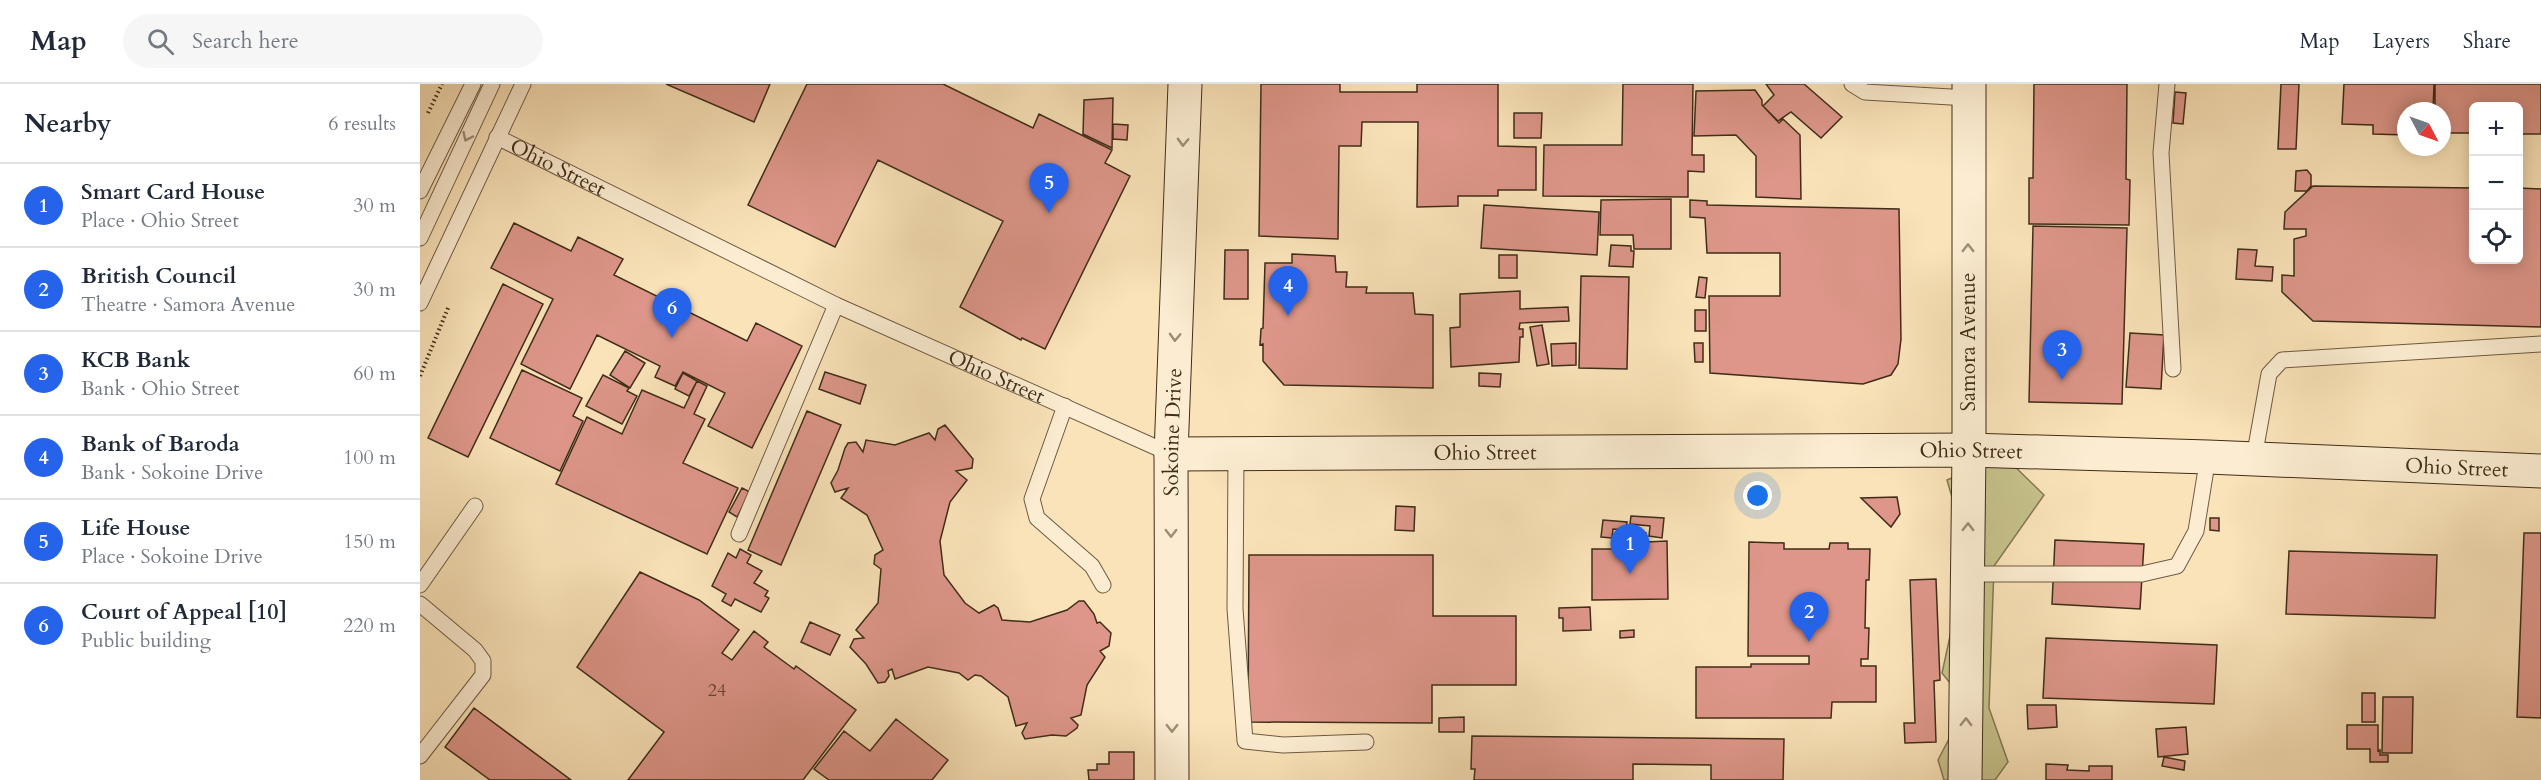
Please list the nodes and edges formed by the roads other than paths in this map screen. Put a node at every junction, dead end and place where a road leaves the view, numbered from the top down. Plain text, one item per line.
1 (473, 84) edge
2 (492, 84) edge
3 (523, 84) edge
4 (1185, 84) edge
5 (1852, 84) edge
6 (2167, 84) edge
7 (1968, 91) edge
8 (497, 137) junction
9 (420, 190) edge
10 (420, 238) edge
11 (420, 303) edge
12 (836, 305) junction
13 (2541, 344) edge
14 (2173, 369) dead end
15 (1065, 406) junction
16 (1969, 450) junction
17 (1236, 453) junction
18 (1171, 454) junction
19 (2208, 456) junction
20 (2254, 458) junction
21 (2541, 471) edge
22 (475, 506) dead end
23 (739, 534) dead end
24 (1967, 574) junction
25 (420, 585) edge
26 (1103, 585) dead end
27 (420, 604) edge
28 (1366, 742) dead end
29 (420, 756) edge
30 (1172, 780) edge
31 (1965, 780) edge

1 - 9 lane
2 -> 10 lane
3 - 8 lane
4 -> 18 street, Sokoine Drive
5 - 7 lane
6 - 14 lane
16 -> 7 street, Samora Avenue
8 - 11 lane
8 - 12 lane, Ohio Street
12 - 15 lane, Ohio Street
12 - 23 lane
13 - 20 lane
15 - 18 lane, Ohio Street
15 - 26 lane
16 - 17 street, Ohio Street
16 - 19 street, Ohio Street
24 -> 16 street, Samora Avenue
17 - 18 street, Ohio Street
17 - 28 lane
18 -> 30 street, Sokoine Drive
19 - 20 street, Ohio Street
19 - 24 lane
20 - 21 street, Ohio Street
22 - 25 lane
31 -> 24 street, Samora Avenue
27 - 29 lane

